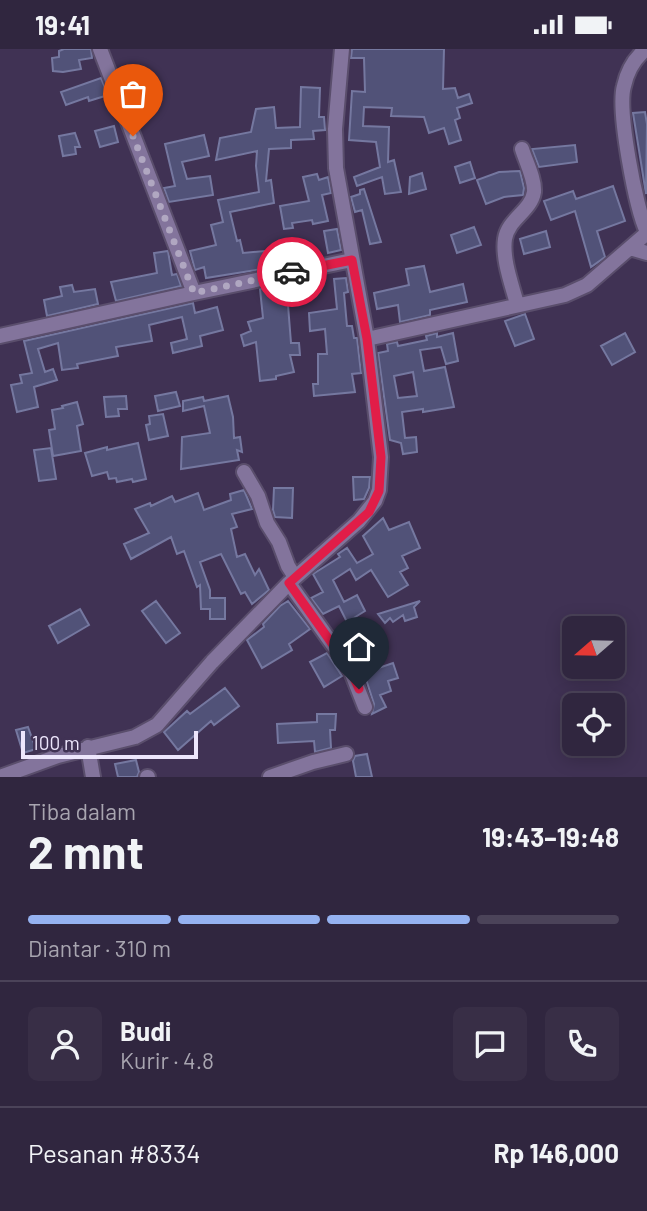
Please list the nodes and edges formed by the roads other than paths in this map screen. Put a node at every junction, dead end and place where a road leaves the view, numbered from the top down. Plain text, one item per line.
1 (100, 49) edge
2 (342, 49) edge
3 (646, 49) edge
4 (522, 149) dead end
5 (647, 232) edge
6 (630, 248) junction
7 (647, 253) edge
8 (352, 260) junction
9 (194, 293) junction
10 (517, 304) junction
11 (0, 336) edge
12 (367, 339) junction
13 (244, 472) dead end
14 (292, 580) junction
15 (365, 707) dead end
16 (88, 747) junction
17 (346, 754) dead end
18 (0, 777) edge
19 (93, 777) edge
20 (270, 777) edge

1 - 9 street
2 - 8 street
3 - 5 street
4 - 10 street
5 - 6 street
6 - 7 street
6 - 10 street
8 - 9 street
8 - 12 street
9 - 11 street
10 - 12 street
12 - 14 street
13 - 14 street
14 - 15 street
14 - 16 street
16 - 18 street
16 - 19 street
17 - 20 street

